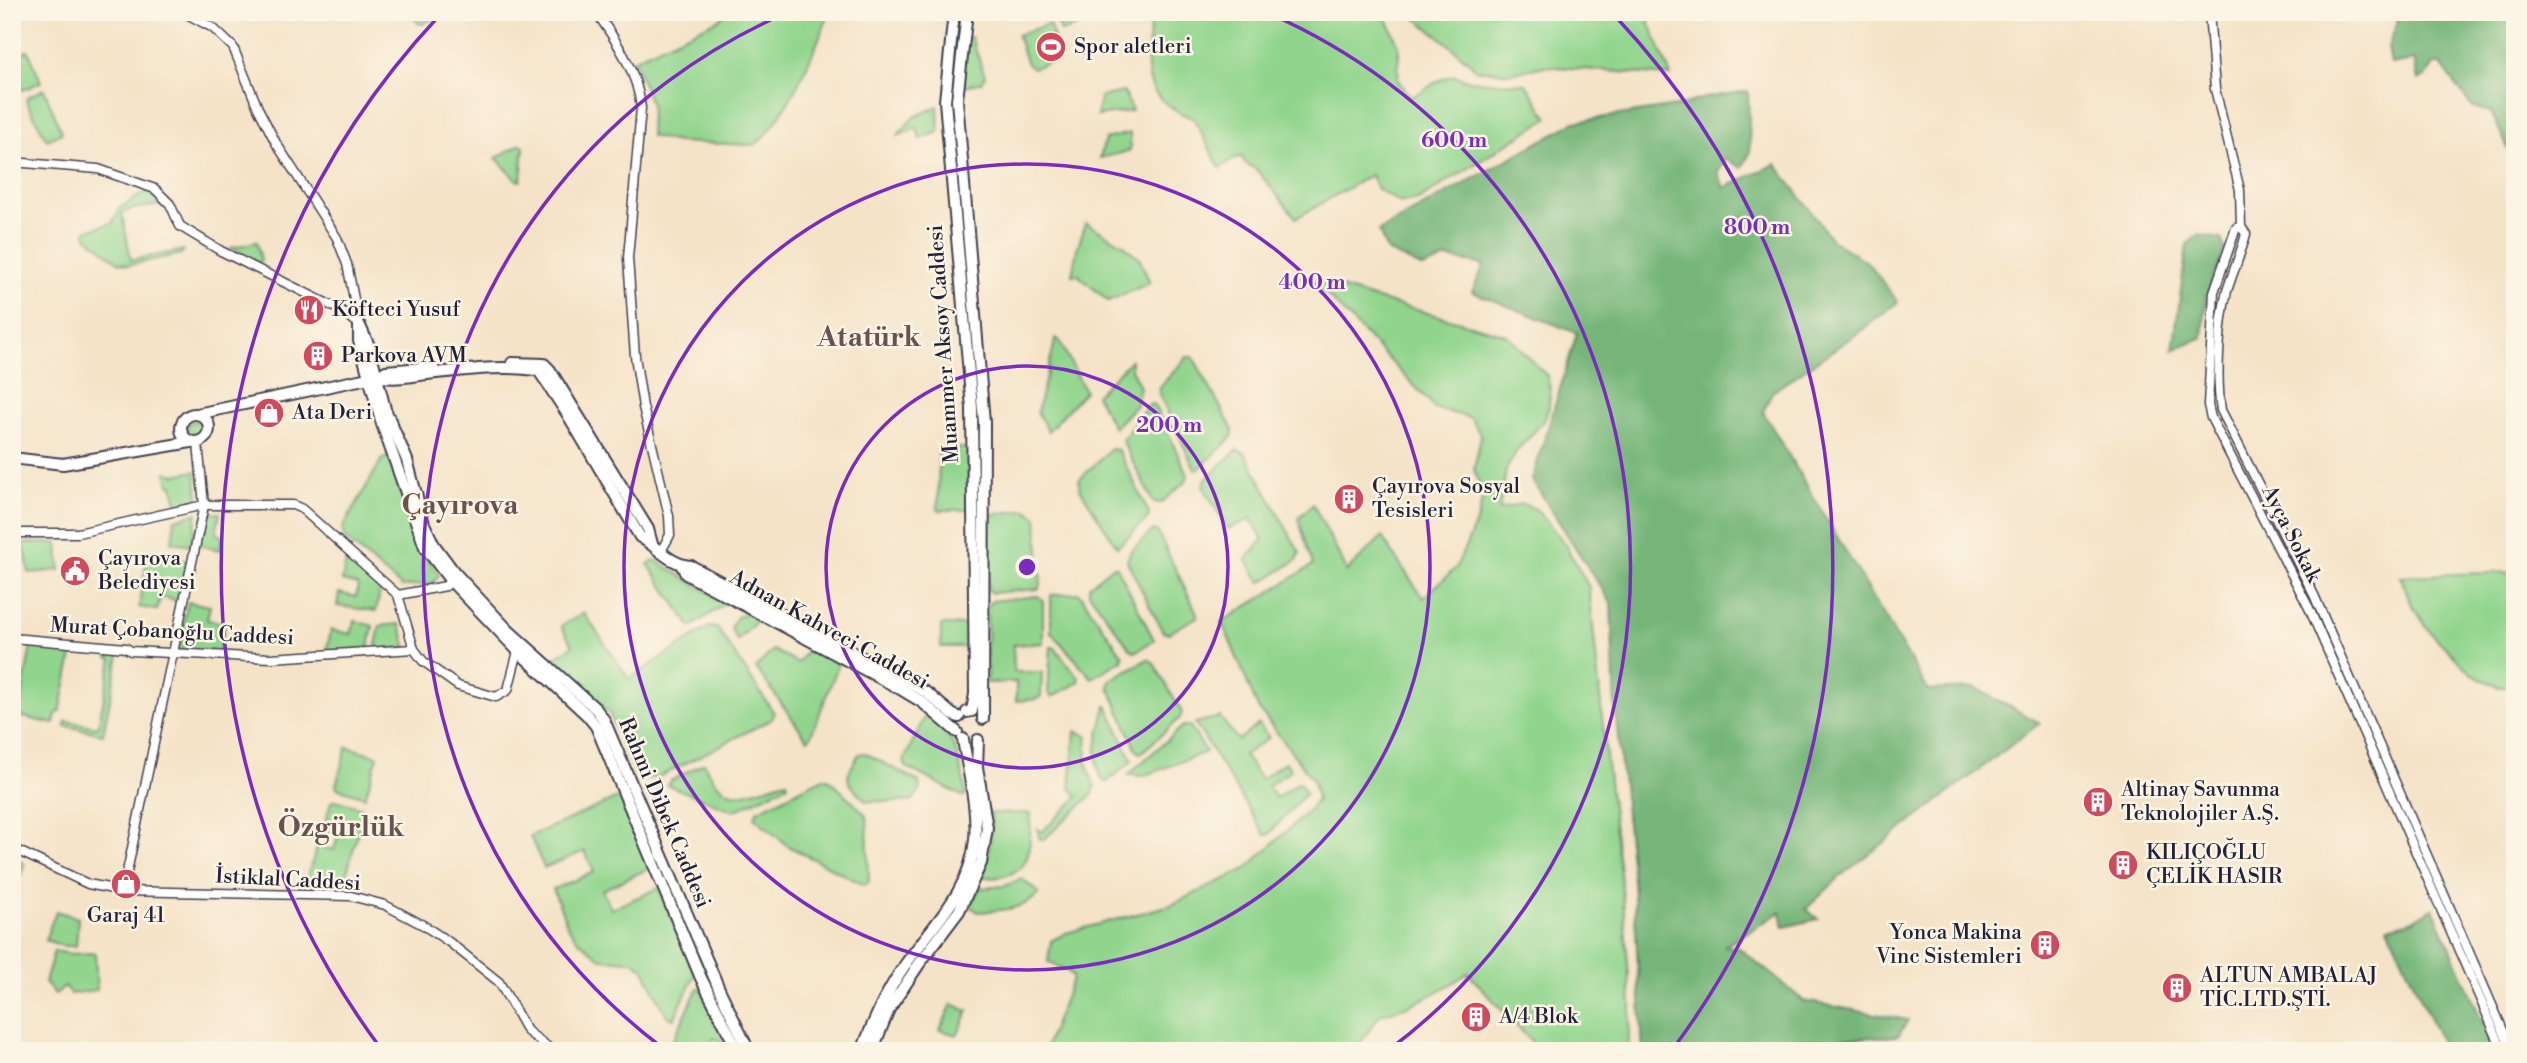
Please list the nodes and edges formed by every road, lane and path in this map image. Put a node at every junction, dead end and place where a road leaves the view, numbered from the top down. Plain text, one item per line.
1 (183, 12) edge
2 (596, 12) edge
3 (954, 12) edge
4 (967, 12) edge
5 (2209, 12) edge
6 (12, 162) edge
7 (2241, 227) junction
8 (359, 324) junction
9 (373, 377) junction
10 (218, 410) junction
11 (197, 414) junction
12 (208, 422) junction
13 (190, 440) junction
14 (12, 458) edge
15 (204, 505) junction
16 (12, 533) edge
17 (660, 554) junction
18 (682, 566) junction
19 (450, 580) junction
20 (398, 595) junction
21 (12, 638) edge
22 (414, 649) junction
23 (172, 651) junction
24 (517, 652) junction
25 (963, 715) junction
26 (983, 719) junction
27 (960, 736) junction
28 (978, 740) junction
29 (12, 848) edge
30 (2425, 861) junction
31 (123, 891) junction
32 (553, 1051) edge
33 (738, 1051) edge
34 (749, 1051) edge
35 (862, 1051) edge
36 (872, 1051) edge
37 (2502, 1051) edge
38 (2512, 1051) edge

1 - 8 street, Rahmi Dibek Caddesi
2 - 17 street
3 - 25 main road, Muammer Aksoy Caddesi
4 - 26 main road
5 - 7 street, Ayça Sokak
6 - 8 street
7 - 30 street, Ayça Sokak
7 - 30 street, Ayça Sokak
8 - 9 main road, Rahmi Dibek Caddesi
9 - 10 main road
9 - 17 main road, Adnan Kahveci Caddesi
9 - 19 main road, Rahmi Dibek Caddesi
9 - 34 main road, Rahmi Dibek Caddesi
10 - 11 main road
10 - 12 main road
11 - 12 main road
11 - 13 main road
12 - 13 main road
13 - 14 main road
13 - 15 street
15 - 16 street
15 - 20 street
15 - 23 street
17 - 18 main road, Adnan Kahveci Caddesi
18 - 25 main road, Adnan Kahveci Caddesi
18 - 27 main road, Adnan Kahveci Caddesi
19 - 20 street
19 - 24 main road, Rahmi Dibek Caddesi
20 - 22 street
21 - 23 street, Murat Çobanoğlu Caddesi
22 - 23 street, Murat Çobanoğlu Caddesi
22 - 24 street
23 - 31 street
24 - 33 main road, Rahmi Dibek Caddesi
25 - 26 main road
25 - 27 main road
26 - 28 main road
27 - 28 main road
27 - 35 main road
28 - 36 main road
29 - 31 street, İstiklal Caddesi
30 - 37 street, Ayça Sokak
30 - 38 street, Ayça Sokak
31 - 32 street, İstiklal Caddesi

